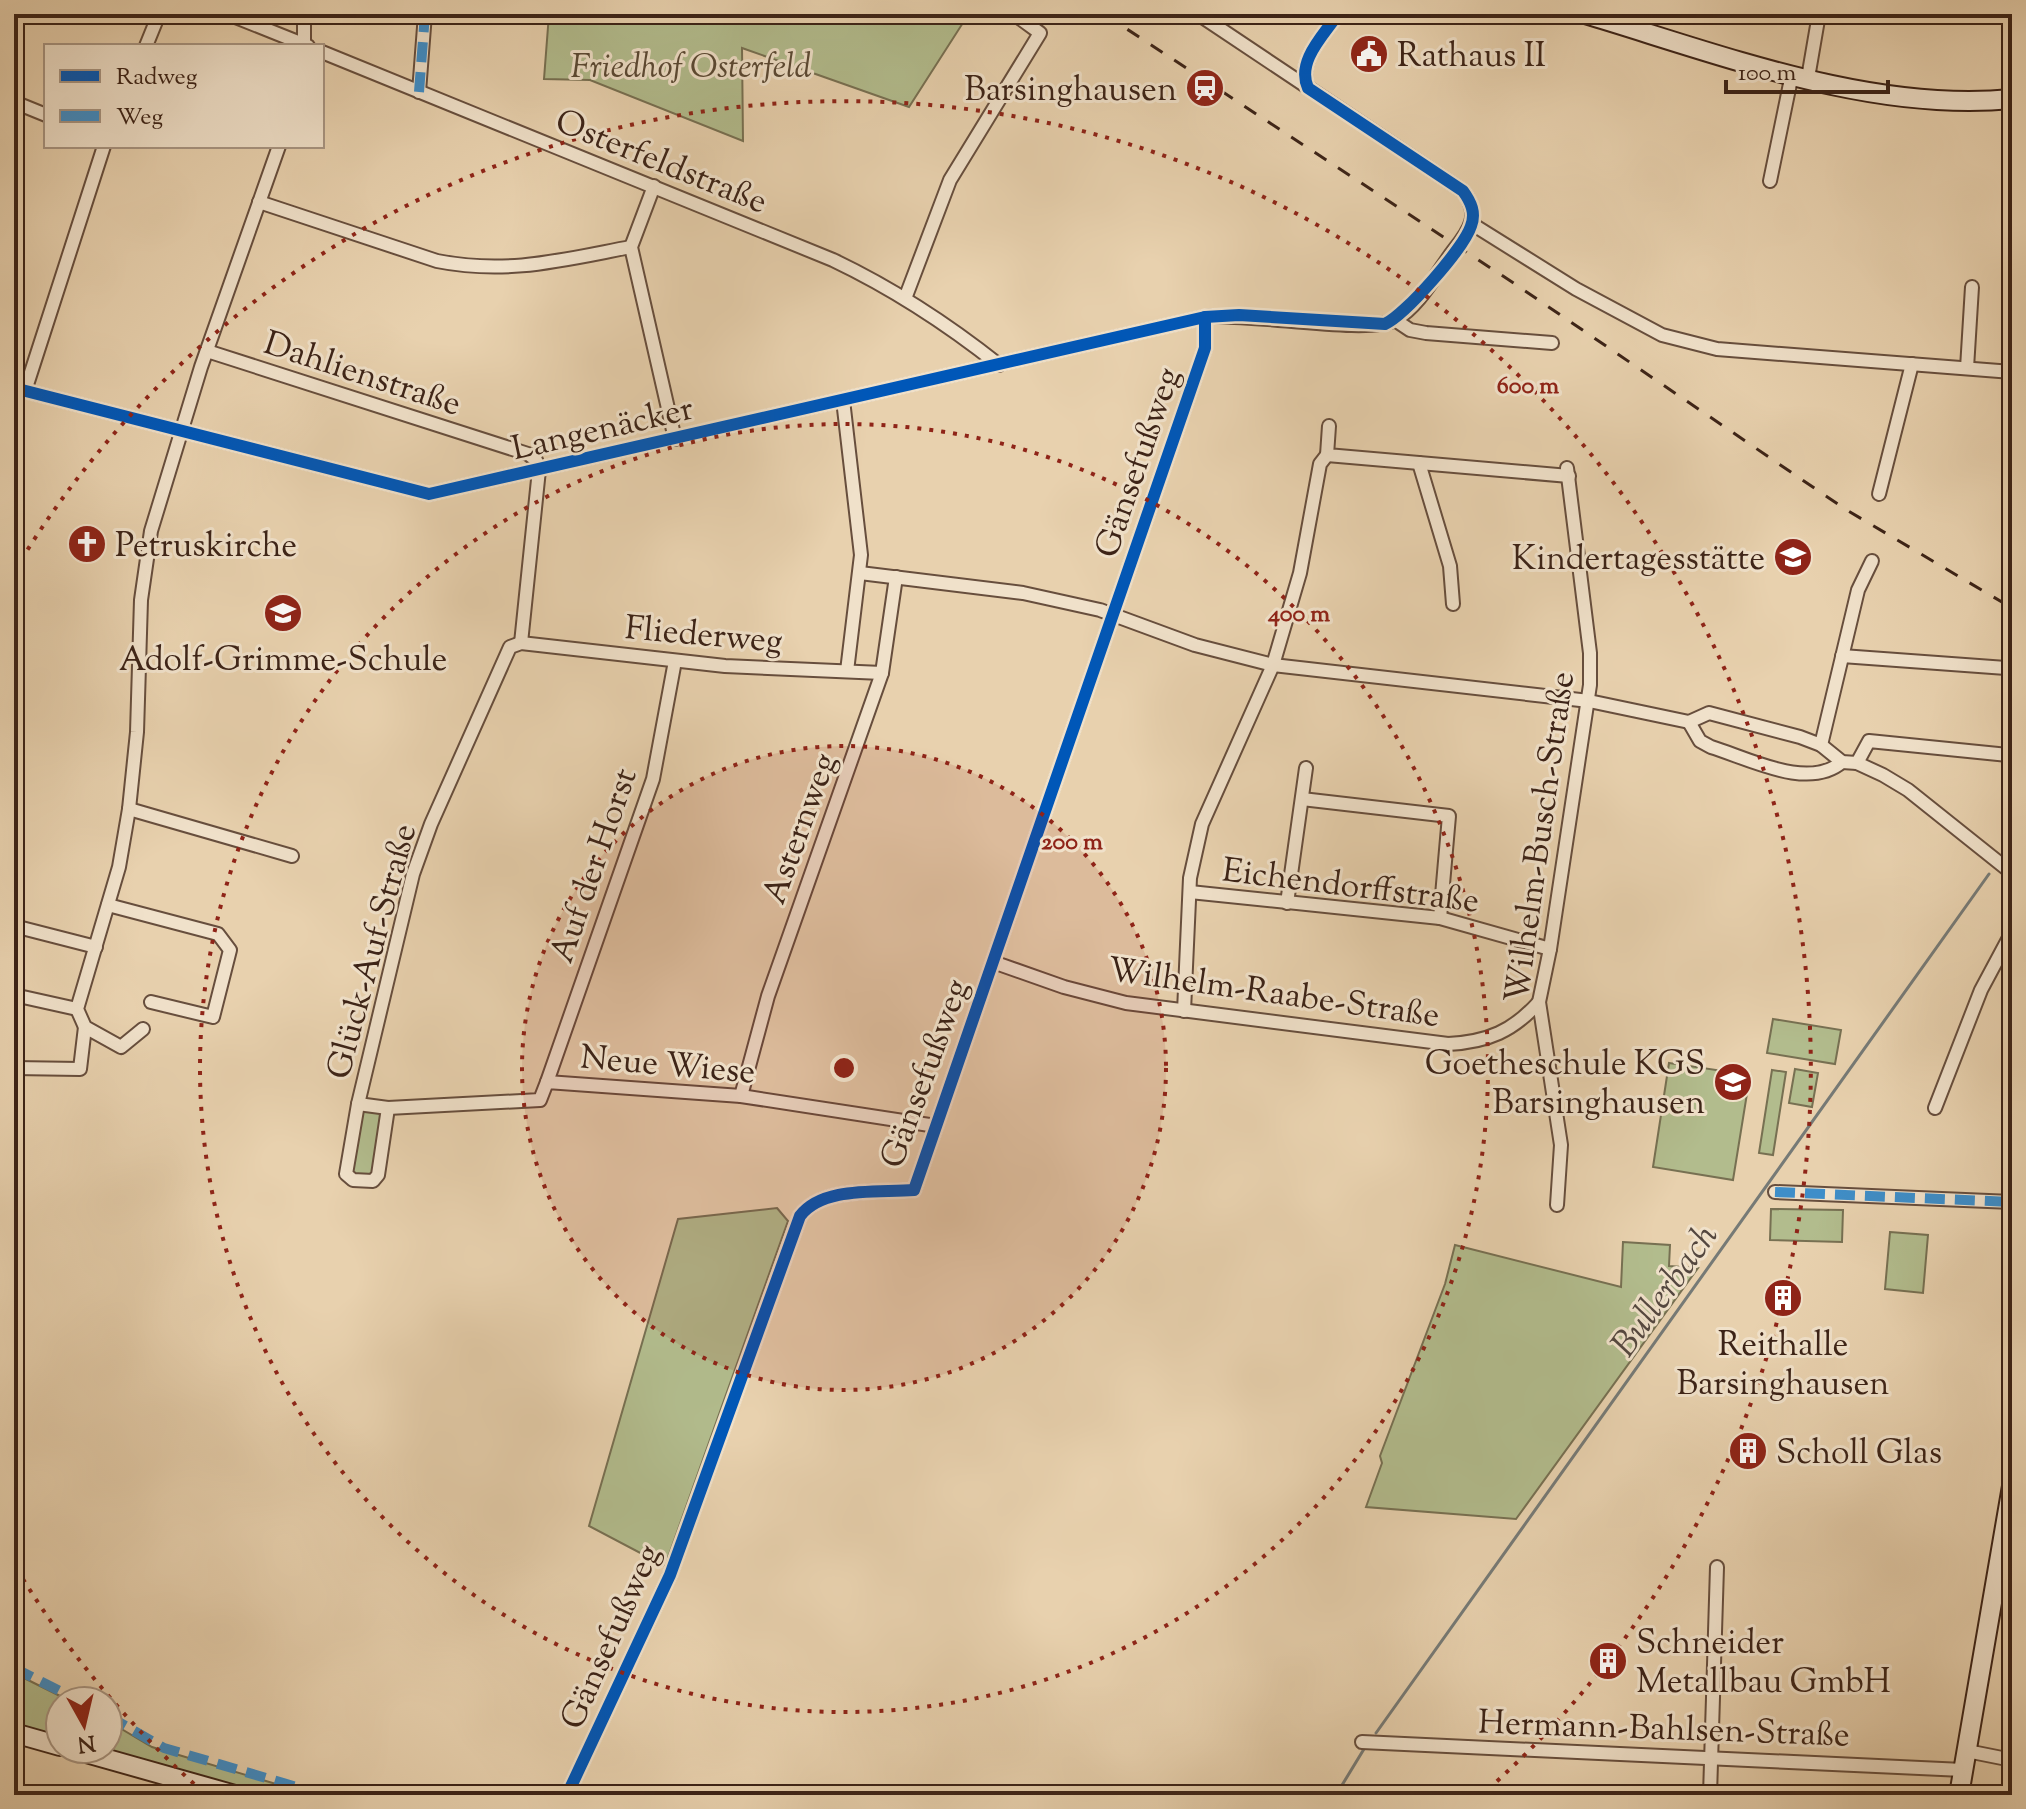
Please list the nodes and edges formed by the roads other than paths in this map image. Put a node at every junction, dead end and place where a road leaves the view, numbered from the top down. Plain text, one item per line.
1 (159, 14) edge
2 (228, 14) edge
3 (304, 14) edge
4 (425, 14) edge
5 (1014, 14) edge
6 (1198, 14) edge
7 (1338, 14) edge
8 (1588, 14) edge
9 (1819, 14) edge
10 (147, 44) edge
11 (300, 44) edge
12 (305, 44) edge
13 (324, 53) edge
14 (1800, 76) junction
15 (1308, 88) junction
16 (419, 92) junction
17 (2012, 99) edge
18 (14, 102) edge
19 (44, 114) edge
20 (103, 148) edge
21 (278, 148) edge
22 (1770, 181) dead end
23 (654, 186) junction
24 (259, 202) junction
25 (1472, 224) junction
26 (631, 247) junction
27 (1972, 287) dead end
28 (906, 296) junction
29 (1205, 317) junction
30 (1395, 320) junction
31 (969, 341) junction
32 (1552, 343) dead end
33 (207, 351) junction
34 (1912, 364) junction
35 (999, 365) junction
36 (1967, 368) junction
37 (974, 370) junction
38 (2012, 372) edge
39 (20, 389) edge
40 (843, 400) junction
41 (1329, 426) dead end
42 (182, 431) junction
43 (675, 439) junction
44 (1327, 455) junction
45 (1419, 463) junction
46 (539, 470) junction
47 (1879, 494) dead end
48 (1872, 561) dead end
49 (860, 573) junction
50 (896, 577) junction
51 (1453, 604) dead end
52 (1113, 616) junction
53 (521, 643) junction
54 (1842, 656) junction
55 (675, 661) junction
56 (1273, 665) junction
57 (2006, 668) dead end
58 (847, 671) junction
59 (882, 673) junction
60 (1589, 701) junction
61 (1689, 722) junction
62 (1821, 745) junction
63 (2008, 755) dead end
64 (1842, 762) junction
65 (1857, 763) junction
66 (1306, 768) dead end
67 (1302, 799) junction
68 (129, 809) junction
69 (292, 856) dead end
70 (2012, 873) edge
71 (1190, 892) junction
72 (1287, 903) junction
73 (108, 905) junction
74 (1440, 918) junction
75 (14, 926) edge
76 (2012, 932) edge
77 (96, 947) junction
78 (1550, 949) junction
79 (993, 962) junction
80 (14, 995) edge
81 (151, 1002) dead end
82 (1539, 1002) junction
83 (77, 1009) junction
84 (1184, 1011) junction
85 (85, 1027) junction
86 (143, 1029) dead end
87 (14, 1068) edge
88 (547, 1082) junction
89 (741, 1096) junction
90 (358, 1104) junction
91 (388, 1108) junction
92 (1935, 1108) dead end
93 (936, 1126) junction
94 (1775, 1192) dead end
95 (2012, 1202) edge
96 (1557, 1205) dead end
97 (2012, 1486) edge
98 (1717, 1567) dead end
99 (14, 1733) edge
100 (44, 1741) edge
101 (1362, 1742) dead end
102 (1967, 1751) junction
103 (1712, 1757) junction
104 (2012, 1760) edge
105 (124, 1764) edge
106 (1963, 1770) junction
107 (235, 1795) edge
108 (567, 1795) edge
109 (1710, 1795) edge
110 (1959, 1795) edge

1 - 10 street
2 - 11 street
3 - 12 street
4 - 16 street
5 - 28 street
6 - 15 street
7 - 15 street
8 - 14 main road
9 - 14 street
13 - 16 street, Osterfeldstraße
14 - 17 main road
14 - 22 street
15 - 25 street
16 - 23 street, Osterfeldstraße
18 - 19 street
20 - 39 street
21 - 24 street
23 - 26 street
23 - 28 street, Osterfeldstraße
24 - 26 street
24 - 33 street
25 - 30 street
25 - 34 street
26 - 43 street
27 - 36 street
28 - 31 street, Osterfeldstraße
29 - 30 street, Langenäcker
29 - 35 street, Langenäcker
29 - 52 street, Gänsefußweg
30 - 32 street
31 - 35 street, Osterfeldstraße
31 - 37 street
33 - 42 street
33 - 46 street, Dahlienstraße
34 - 36 street
34 - 47 street
35 - 37 street, Langenäcker
36 - 38 street
37 - 40 street, Langenäcker
39 - 42 street, Langenäcker
40 - 43 street, Langenäcker
40 - 49 street
41 - 44 street
42 - 46 street, Langenäcker
42 - 68 street
43 - 46 street, Langenäcker
44 - 45 street
44 - 56 street
45 - 51 street
45 - 60 street, Wilhelm-Busch-Straße
46 - 53 street
48 - 54 street
49 - 50 street
49 - 58 street
50 - 52 street
50 - 59 street, Asternweg
52 - 56 street
52 - 79 street, Gänsefußweg
53 - 55 street, Fliederweg
53 - 90 street, Glück-Auf-Straße
54 - 57 street
54 - 62 street
55 - 58 street, Fliederweg
55 - 88 street, Auf der Horst
56 - 60 street
56 - 71 street
58 - 59 street, Fliederweg
59 - 89 street, Asternweg
60 - 61 street
60 - 78 street, Wilhelm-Busch-Straße
61 - 62 street
61 - 64 street
62 - 64 street
63 - 65 street
64 - 65 street
65 - 70 street
66 - 67 street
67 - 72 street
67 - 74 street
68 - 69 street
68 - 73 street
71 - 72 street, Eichendorffstraße
71 - 84 street
72 - 74 street, Eichendorffstraße
73 - 77 street
73 - 81 street
74 - 78 street, Eichendorffstraße
75 - 77 street
76 - 92 street
77 - 83 street
78 - 82 street, Wilhelm-Busch-Straße
79 - 84 street, Wilhelm-Raabe-Straße
79 - 93 street, Gänsefußweg
80 - 83 street
82 - 84 street, Wilhelm-Raabe-Straße
82 - 96 street, Wilhelm-Busch-Straße
83 - 85 street
85 - 86 street
85 - 87 street
88 - 89 street, Neue Wiese
88 - 91 street, Neue Wiese
89 - 93 street, Neue Wiese
90 - 91 street, Neue Wiese
90 - 91 street, Glück-Auf-Straße
93 - 108 street, Gänsefußweg
94 - 95 street
97 - 102 main road
98 - 103 street
99 - 100 main road
101 - 103 street, Hermann-Bahlsen-Straße
102 - 104 street
102 - 106 main road
103 - 106 street, Hermann-Bahlsen-Straße
103 - 109 street
105 - 107 main road
106 - 110 main road

